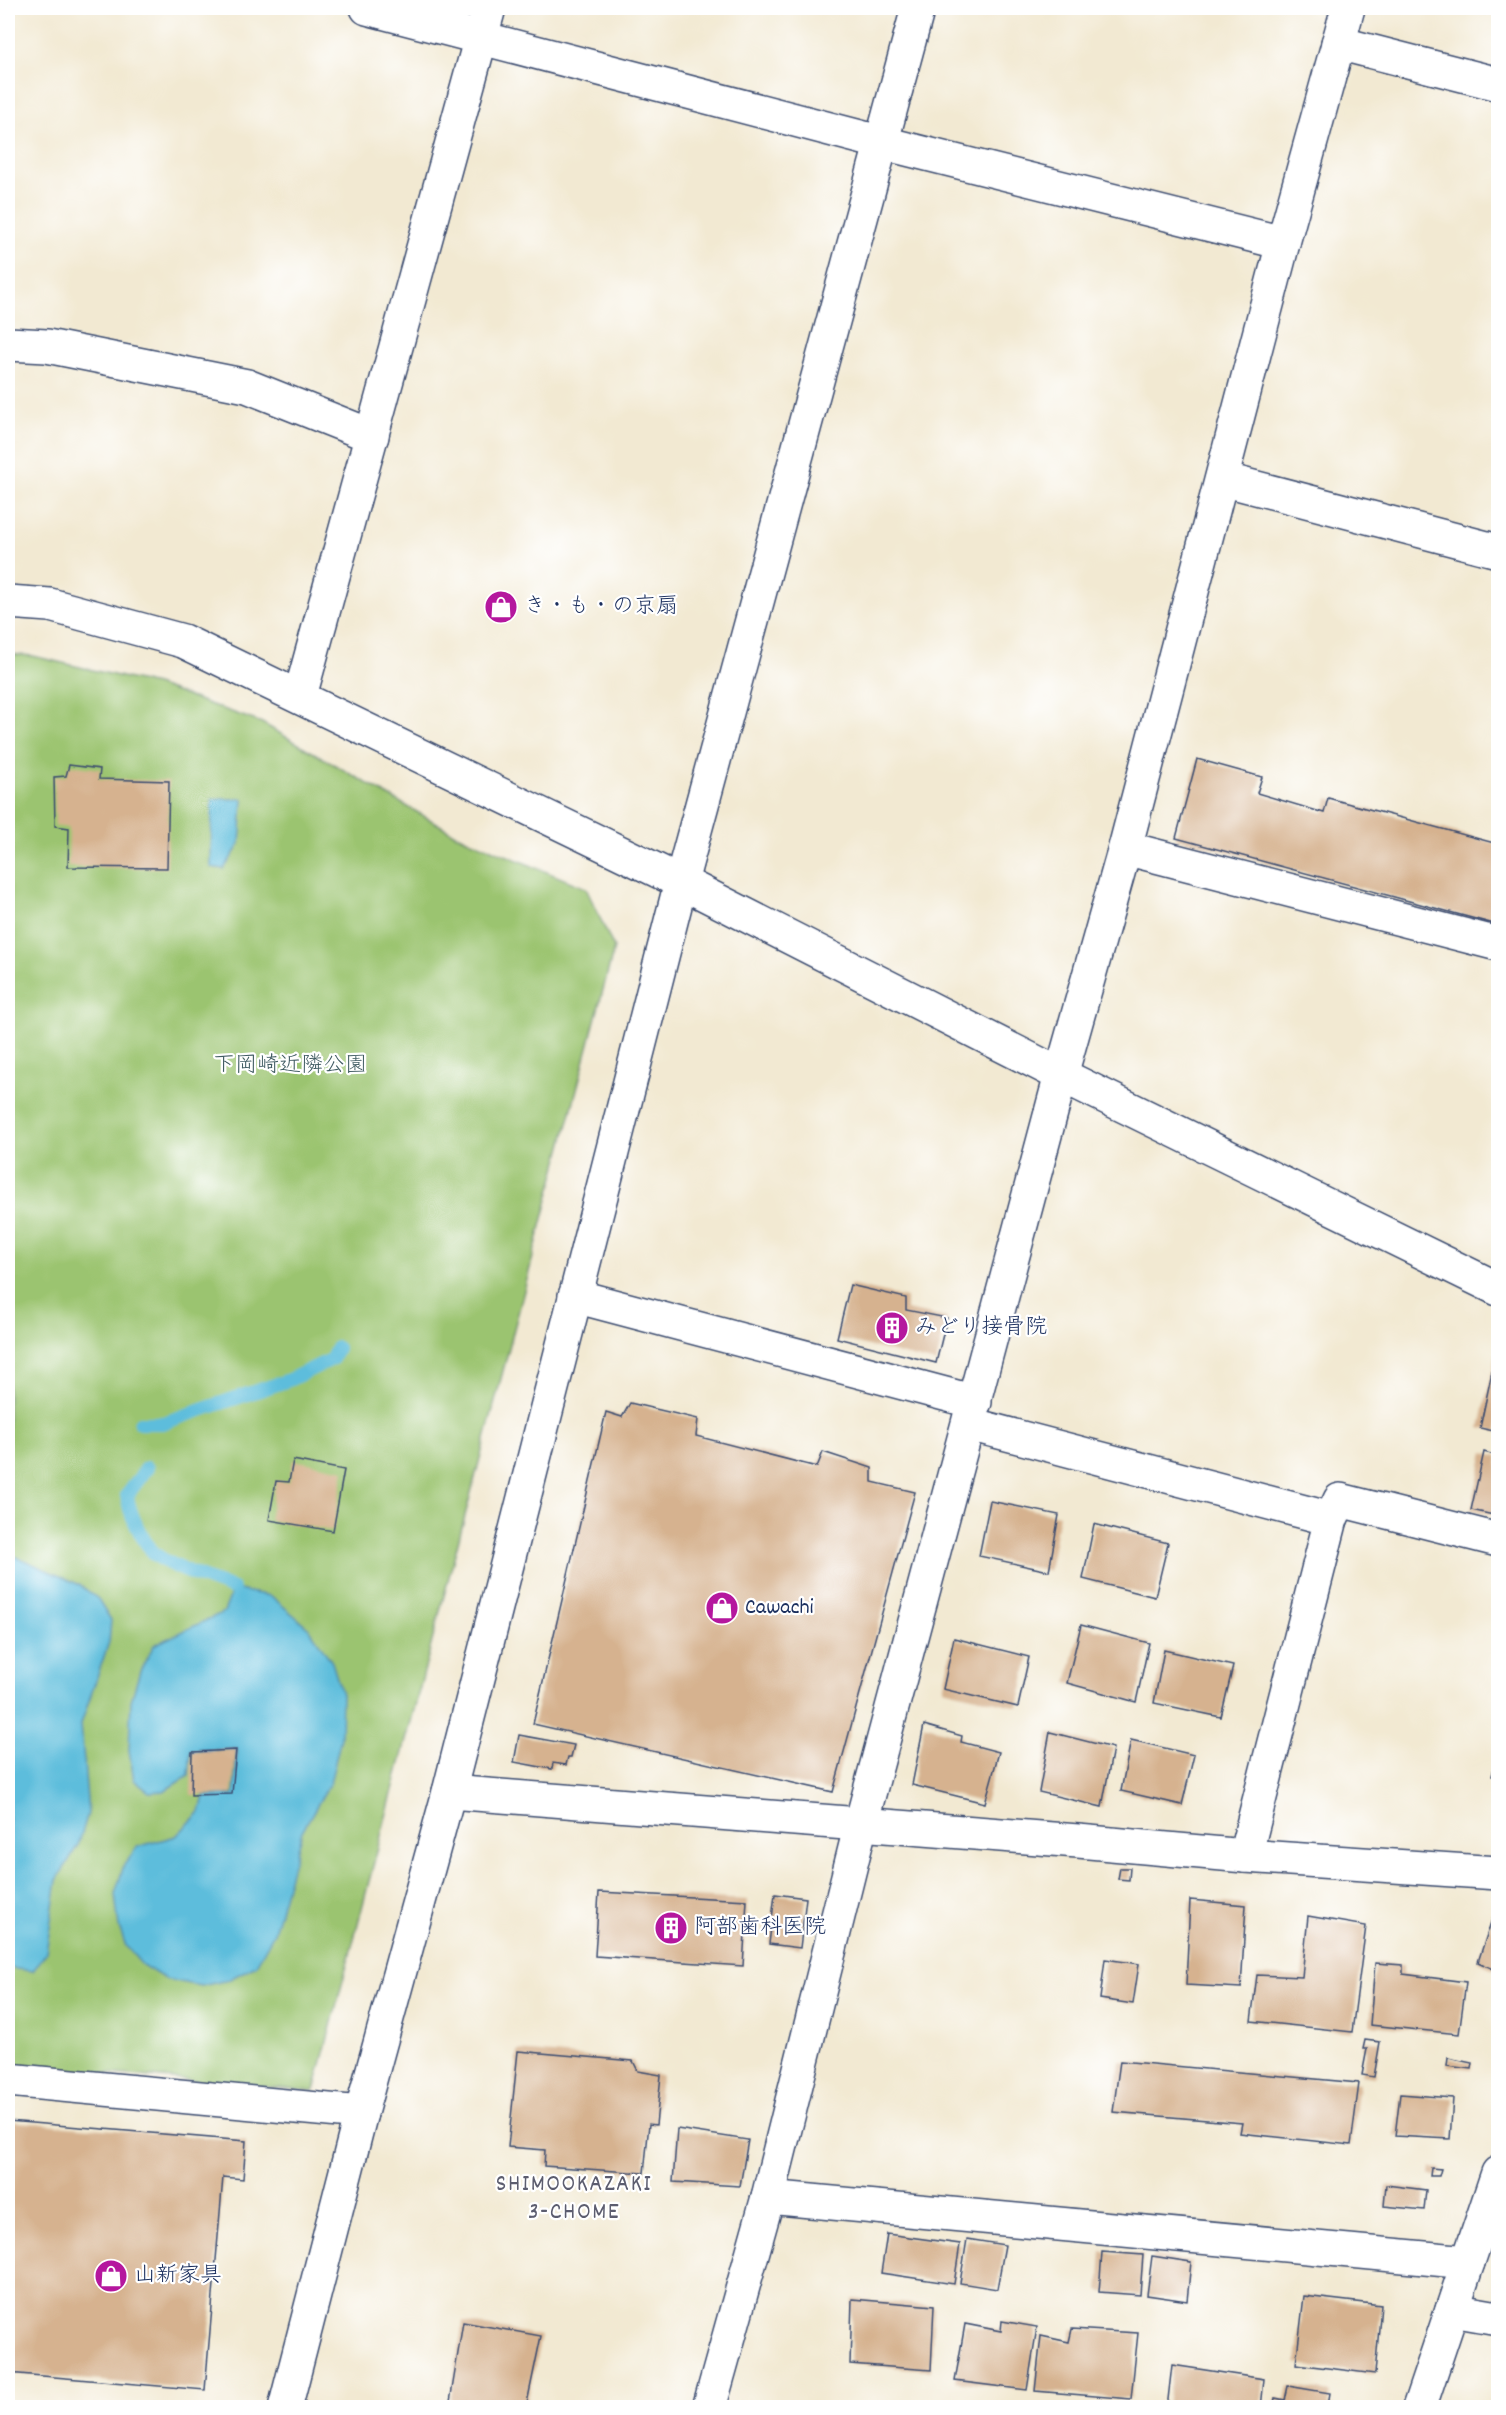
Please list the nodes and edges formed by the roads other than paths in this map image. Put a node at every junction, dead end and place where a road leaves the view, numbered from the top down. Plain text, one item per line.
1 (367, 8) edge
2 (918, 8) edge
3 (1348, 8) edge
4 (485, 23) edge
5 (1338, 43) junction
6 (1498, 84) edge
7 (883, 143) junction
8 (1283, 243) junction
9 (8, 344) edge
10 (372, 436) junction
11 (1222, 479) junction
12 (1498, 551) edge
13 (8, 602) edge
14 (300, 696) junction
15 (1125, 848) junction
16 (681, 882) junction
17 (1498, 944) edge
18 (1061, 1075) junction
19 (1498, 1289) edge
20 (575, 1296) junction
21 (972, 1413) junction
22 (1331, 1519) junction
23 (1498, 1540) edge
24 (449, 1792) junction
25 (861, 1824) junction
26 (1245, 1856) junction
27 (1498, 1873) edge
28 (8, 2080) edge
29 (361, 2114) junction
30 (1498, 2173) edge
31 (768, 2197) junction
32 (1468, 2262) junction
33 (1452, 2310) junction
34 (1498, 2318) edge
35 (285, 2408) edge
36 (709, 2408) edge
37 (1419, 2408) edge

1 - 4 street
2 - 7 street
3 - 5 street
4 - 7 street
4 - 10 street
5 - 6 street
5 - 8 street
7 - 8 street
7 - 16 street
8 - 11 street
9 - 10 street
10 - 14 street
11 - 12 street
11 - 15 street
13 - 14 street
14 - 16 street
15 - 17 street
15 - 18 street
16 - 18 street
16 - 20 street
18 - 19 street
18 - 21 street
20 - 21 street
20 - 24 street
21 - 22 street
21 - 25 street
22 - 23 street
22 - 26 street
24 - 25 street
24 - 29 street
25 - 26 street
25 - 31 street
26 - 27 street
28 - 29 street
29 - 35 street
30 - 32 street
31 - 32 street
31 - 36 street
32 - 33 street
33 - 34 street
33 - 37 street

